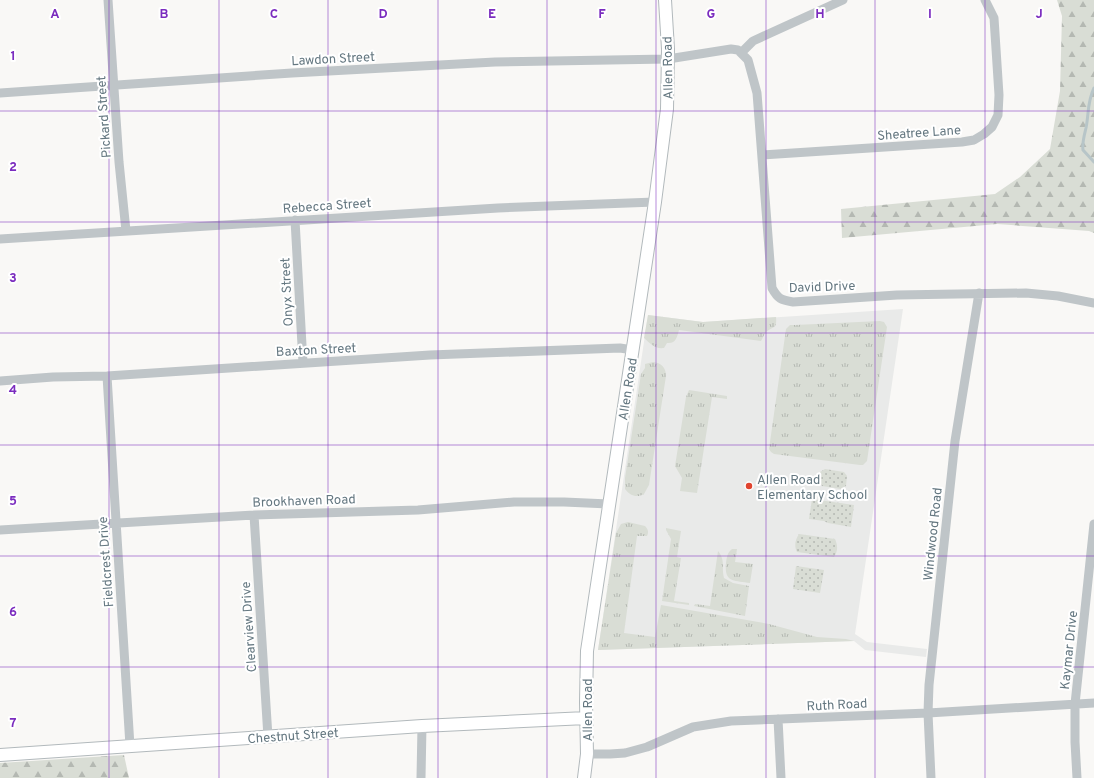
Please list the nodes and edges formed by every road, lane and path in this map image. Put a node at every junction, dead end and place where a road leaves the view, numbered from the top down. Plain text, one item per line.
1 (108, 0) edge
2 (665, 0) edge
3 (842, 0) edge
4 (985, 0) edge
5 (742, 52) junction
6 (668, 59) junction
7 (114, 85) junction
8 (0, 93) edge
9 (762, 155) junction
10 (655, 202) junction
11 (295, 220) junction
12 (126, 231) junction
13 (0, 239) edge
14 (979, 293) junction
15 (1094, 303) edge
16 (633, 350) junction
17 (303, 363) junction
18 (107, 376) junction
19 (0, 381) edge
20 (609, 504) junction
21 (254, 515) junction
22 (115, 522) junction
23 (1094, 524) edge
24 (0, 530) edge
25 (1094, 703) edge
26 (1075, 704) junction
27 (928, 713) junction
28 (586, 718) junction
29 (778, 719) junction
30 (422, 726) junction
31 (268, 737) junction
32 (130, 746) junction
33 (587, 754) junction
34 (0, 755) edge
35 (421, 778) edge
36 (584, 778) edge
37 (781, 778) edge
38 (932, 778) edge
39 (1078, 778) edge

1 - 7 street, Pickard Street
2 - 6 street, Allen Road
3 - 5 street
4 - 9 street, Sheatree Lane
5 - 6 street
5 - 9 street, David Drive
6 - 7 street, Lawdon Street
6 - 10 street, Allen Road
7 - 8 street, Lawdon Street
7 - 12 street, Pickard Street
9 - 14 street, David Drive
10 - 11 street, Rebecca Street
10 - 16 street, Allen Road
11 - 12 street, Rebecca Street
11 - 17 street, Onyx Street
12 - 13 street, Rebecca Street
14 - 15 street, David Drive
14 - 27 street, Windwood Road
16 - 17 street, Baxton Street
16 - 20 street, Allen Road
17 - 18 street, Baxton Street
18 - 19 street, Baxton Street
18 - 22 street, Fieldcrest Drive
20 - 21 street, Brookhaven Road
20 - 28 street, Allen Road
21 - 22 street, Brookhaven Road
21 - 31 street, Clearview Drive
22 - 24 street, Brookhaven Road
22 - 32 street, Fieldcrest Drive
23 - 26 street, Kaymar Drive
25 - 26 street, Ruth Road
26 - 27 street, Ruth Road
26 - 39 street, Kaymar Drive
27 - 29 street, Ruth Road
27 - 38 street, Windwood Road
28 - 30 street, Chestnut Street
28 - 33 street, Allen Road
29 - 33 street, Ruth Road
29 - 37 street
30 - 31 street, Chestnut Street
30 - 35 street
31 - 32 street, Chestnut Street
32 - 34 street, Chestnut Street
33 - 36 street, Allen Road

